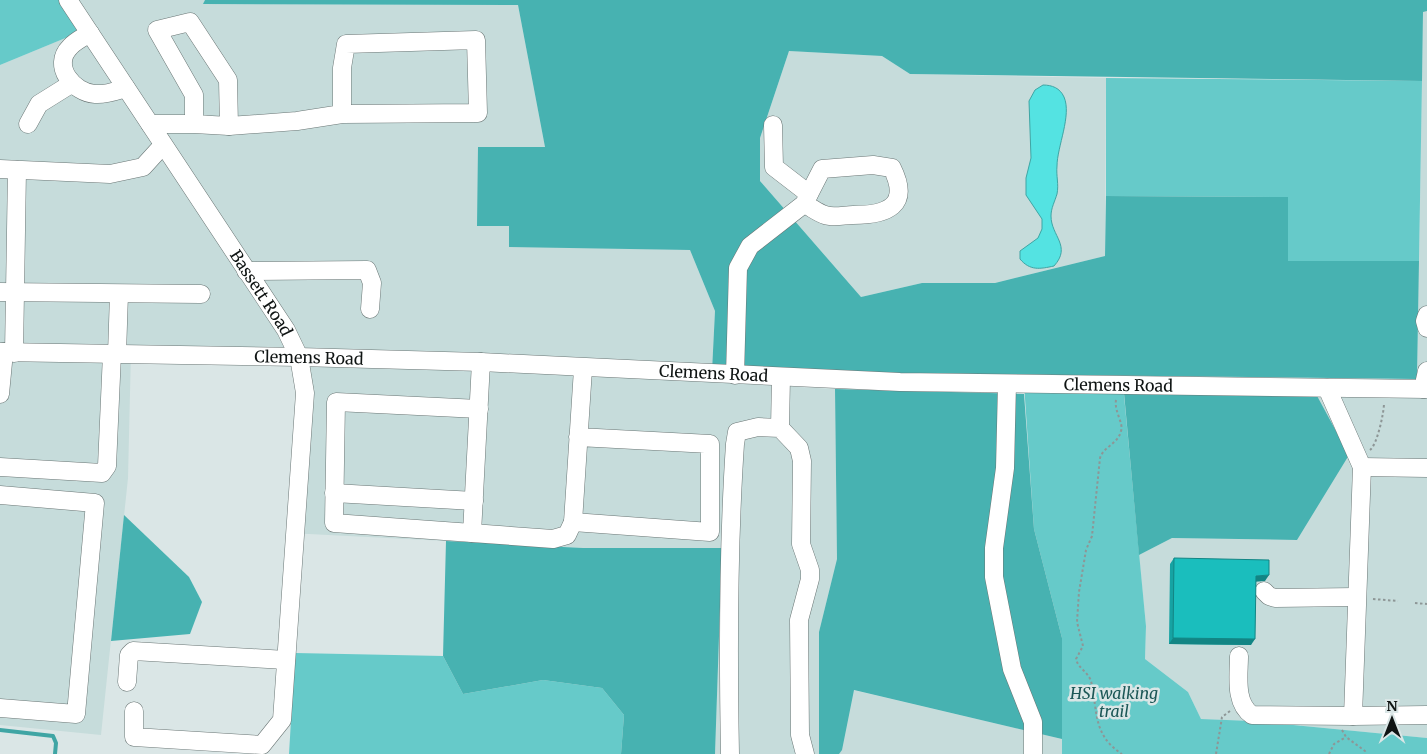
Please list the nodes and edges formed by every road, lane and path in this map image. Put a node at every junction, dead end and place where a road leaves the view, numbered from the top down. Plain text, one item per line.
1 (68, 0) edge
2 (90, 33) junction
3 (71, 84) junction
4 (126, 88) junction
5 (342, 114) junction
6 (28, 124) dead end
7 (150, 124) junction
8 (194, 124) junction
9 (774, 125) dead end
10 (229, 126) junction
11 (163, 145) junction
12 (8, 169) edge
13 (807, 199) junction
14 (246, 271) junction
15 (8, 293) edge
16 (118, 294) junction
17 (201, 294) dead end
18 (370, 309) dead end
19 (1427, 315) edge
20 (1427, 328) edge
21 (6, 352) edge
22 (115, 354) junction
23 (299, 357) junction
24 (481, 362) junction
25 (583, 369) junction
26 (1427, 371) edge
27 (735, 375) junction
28 (781, 377) junction
29 (1007, 384) junction
30 (1327, 388) junction
31 (1425, 389) edge
32 (0, 394) edge
33 (1116, 398) dead end
34 (1384, 401) dead end
35 (478, 409) junction
36 (780, 428) junction
37 (578, 437) junction
38 (1364, 460) junction
39 (0, 467) edge
40 (1427, 468) edge
41 (334, 493) junction
42 (0, 495) edge
43 (474, 501) junction
44 (573, 522) junction
45 (472, 533) junction
46 (1264, 591) dead end
47 (1361, 598) junction
48 (1398, 602) dead end
49 (1415, 603) dead end
50 (1427, 604) edge
51 (1239, 656) dead end
52 (286, 660) junction
53 (127, 682) dead end
54 (1242, 703) junction
55 (0, 708) edge
56 (134, 711) dead end
57 (1427, 715) edge
58 (1346, 716) junction
59 (1346, 738) junction
60 (730, 754) edge
61 (805, 754) edge
62 (1033, 754) edge
63 (1122, 754) edge
64 (1216, 754) edge
65 (1329, 754) edge
66 (1366, 754) edge

1 - 2 street, Bassett Road
2 - 3 street
2 - 4 street, Bassett Road
3 - 4 street
3 - 6 street
4 - 7 street, Bassett Road
5 - 5 street
5 - 10 street
7 - 8 street
7 - 11 street, Bassett Road
8 - 10 street
8 - 10 street
9 - 13 street
11 - 12 street
11 - 14 street, Bassett Road
12 - 15 street
13 - 13 street
13 - 27 street
14 - 18 street
14 - 23 street, Bassett Road
15 - 16 street
15 - 21 street
16 - 17 street
16 - 22 street
19 - 20 street
21 - 22 street, Clemens Road
21 - 32 street
22 - 23 street, Clemens Road
22 - 39 street
23 - 24 street, Clemens Road
23 - 52 street, Bassett Road
24 - 25 street, Clemens Road
24 - 35 street
25 - 27 street, Clemens Road
25 - 37 street
26 - 31 street
27 - 28 street, Clemens Road
28 - 29 street, Clemens Road
28 - 36 street
29 - 30 street, Clemens Road
29 - 62 street
30 - 31 street, Clemens Road
30 - 38 street
33 - 63 path
34 - 38 path
35 - 41 street
35 - 43 street
36 - 60 street
36 - 61 street
37 - 44 street
37 - 44 street
38 - 40 street
38 - 47 street
41 - 43 street
41 - 45 street
42 - 55 street
43 - 45 street
44 - 45 street
46 - 47 street
47 - 48 path
47 - 58 street
49 - 50 path
51 - 54 street
52 - 53 street
52 - 56 street, Bassett Road
54 - 58 street
54 - 64 path
57 - 58 street
58 - 59 path
59 - 65 path
59 - 66 path

